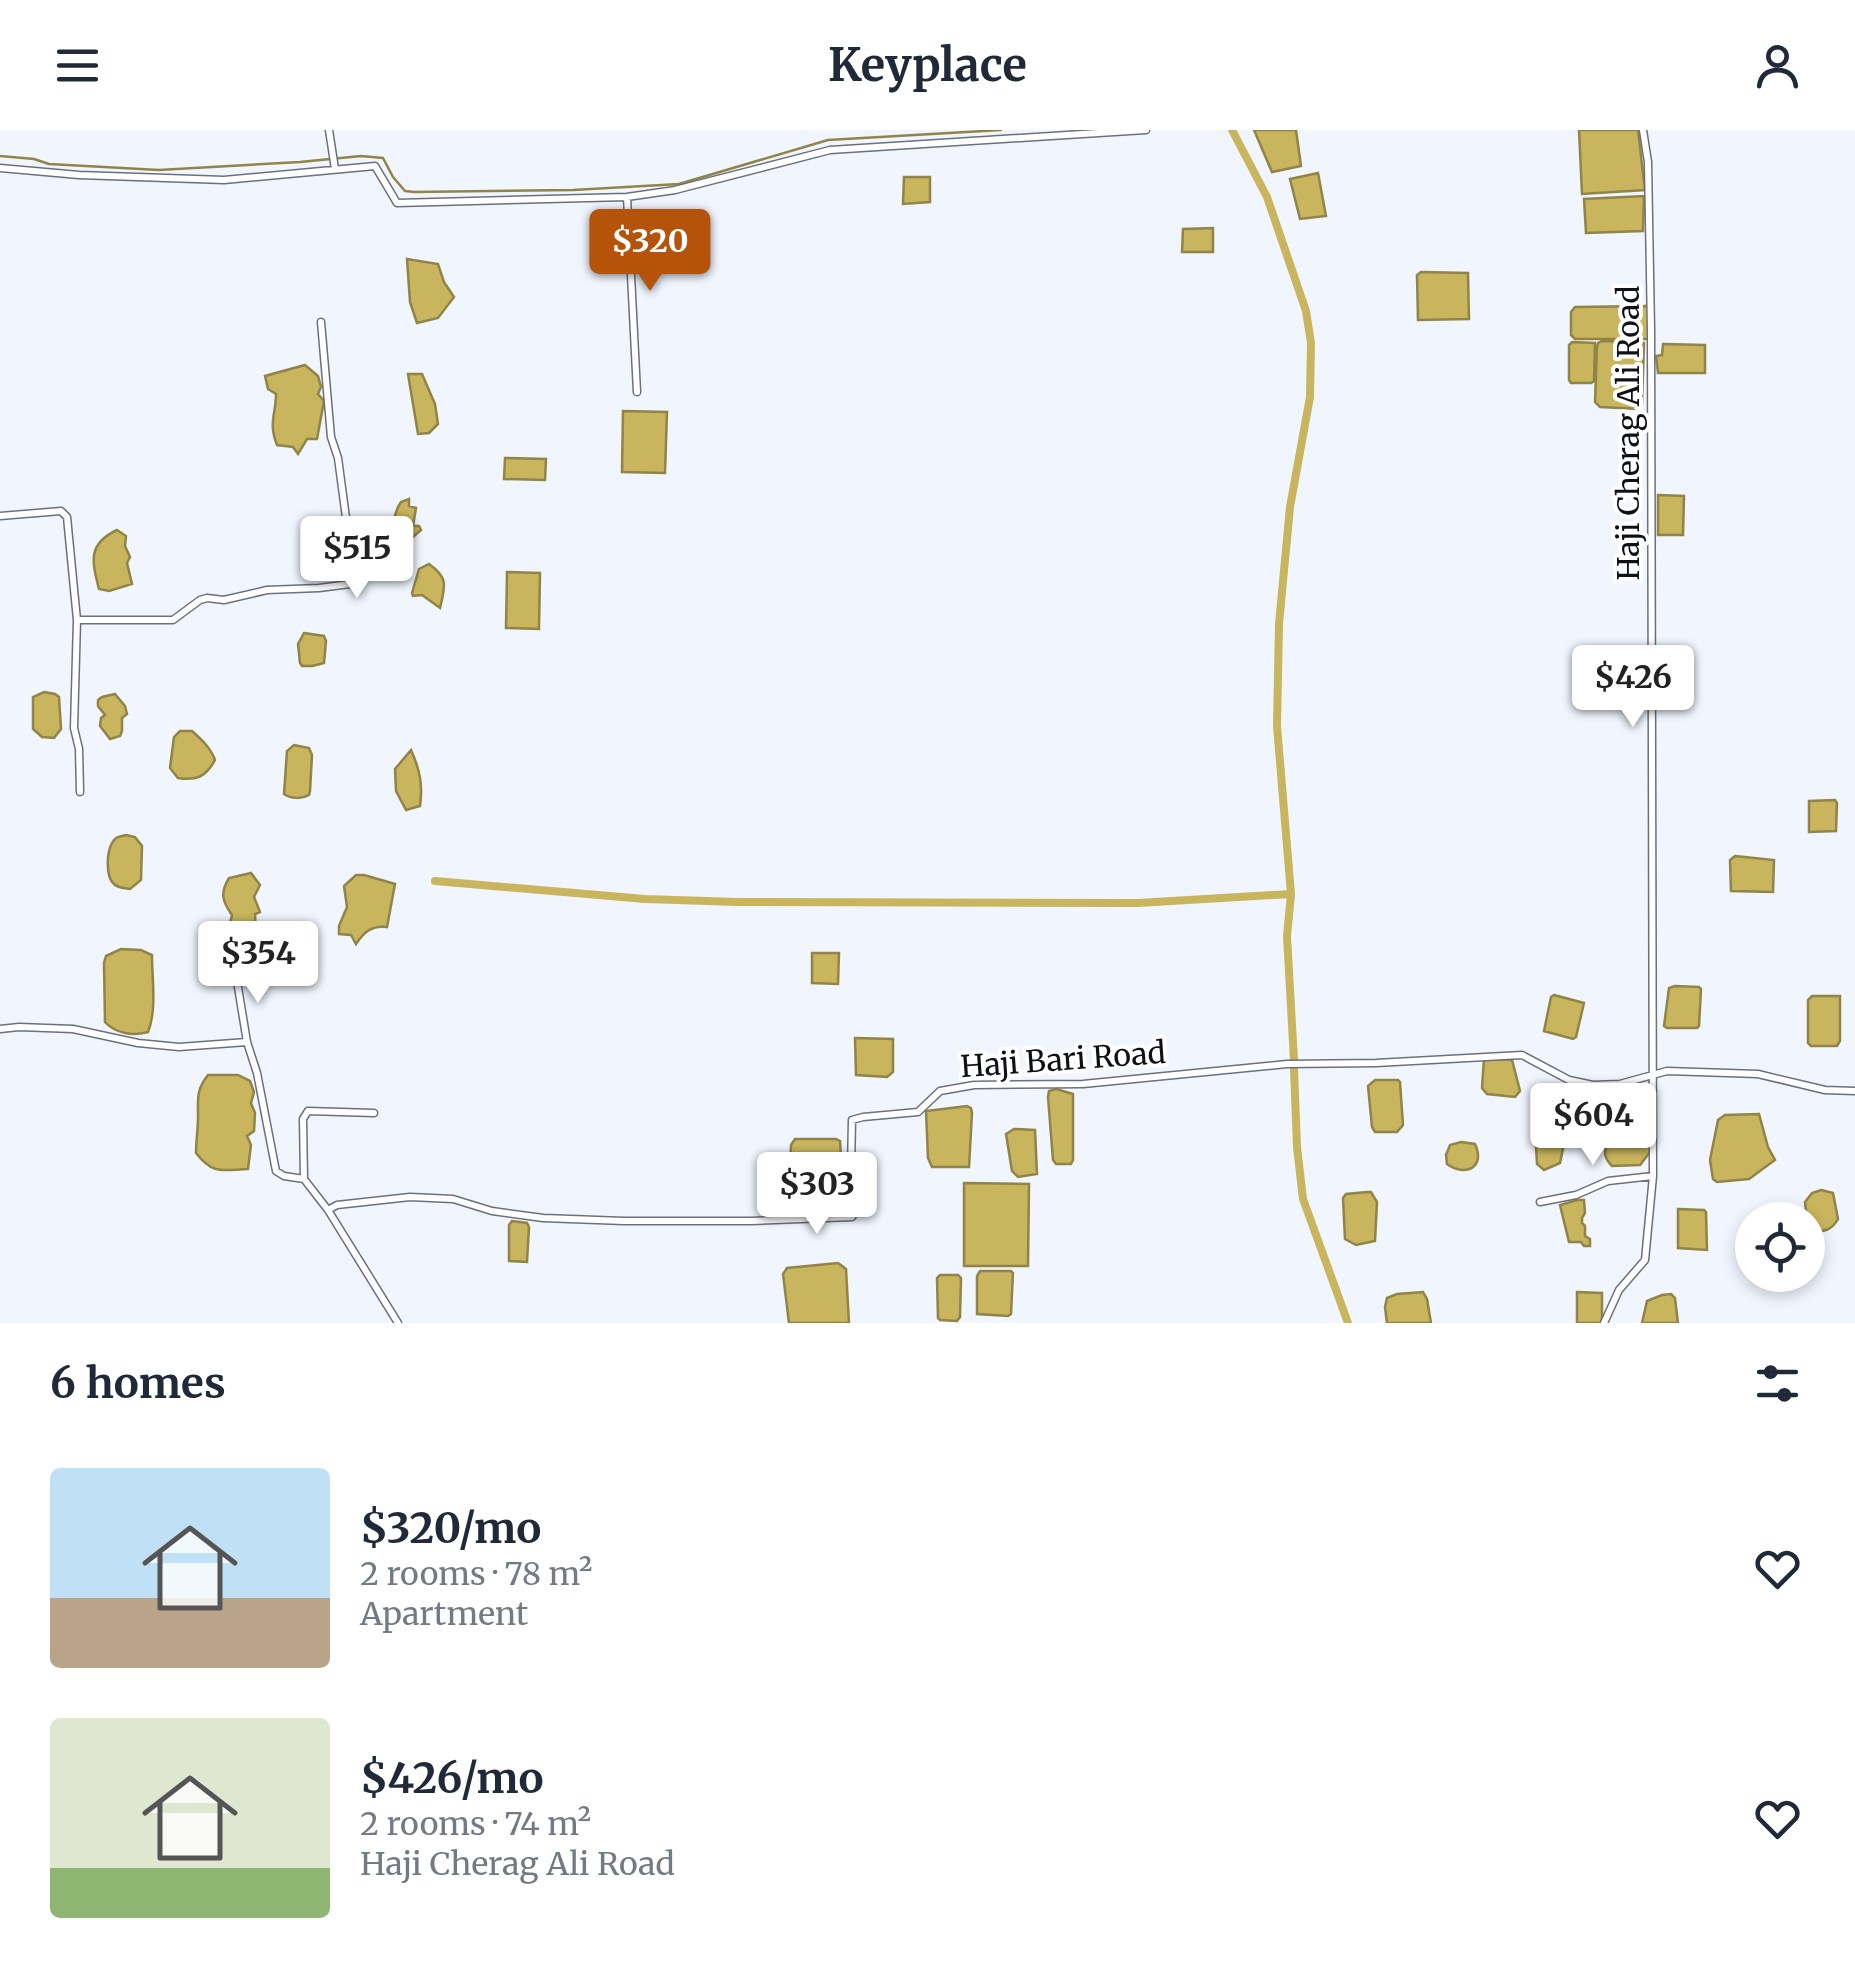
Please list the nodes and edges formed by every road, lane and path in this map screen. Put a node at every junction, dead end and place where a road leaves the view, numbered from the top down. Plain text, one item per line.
1 (329, 130) edge
2 (1146, 130) edge
3 (1643, 130) edge
4 (334, 166) junction
5 (0, 168) edge
6 (626, 197) junction
7 (321, 322) dead end
8 (637, 392) dead end
9 (0, 516) edge
10 (77, 620) junction
11 (80, 792) dead end
12 (236, 975) dead end
13 (0, 1029) edge
14 (246, 1042) junction
15 (1651, 1075) junction
16 (1855, 1091) edge
17 (374, 1113) dead end
18 (1653, 1176) junction
19 (304, 1179) junction
20 (1540, 1202) dead end
21 (328, 1210) junction
22 (398, 1323) edge
23 (1604, 1323) edge

1 - 4 street
2 - 6 street
3 - 15 street, Haji Cherag Ali Road
4 - 5 street
4 - 6 street
6 - 8 street
7 - 10 street
9 - 10 street
10 - 11 street
12 - 14 street
13 - 14 street
14 - 19 street
15 - 16 street, Haji Bari Road
15 - 18 street, Haji Cherag Ali Road
15 - 21 street, Haji Bari Road
17 - 19 street
18 - 20 street
18 - 23 street, Haji Cherag Ali Road
19 - 21 street
21 - 22 street

